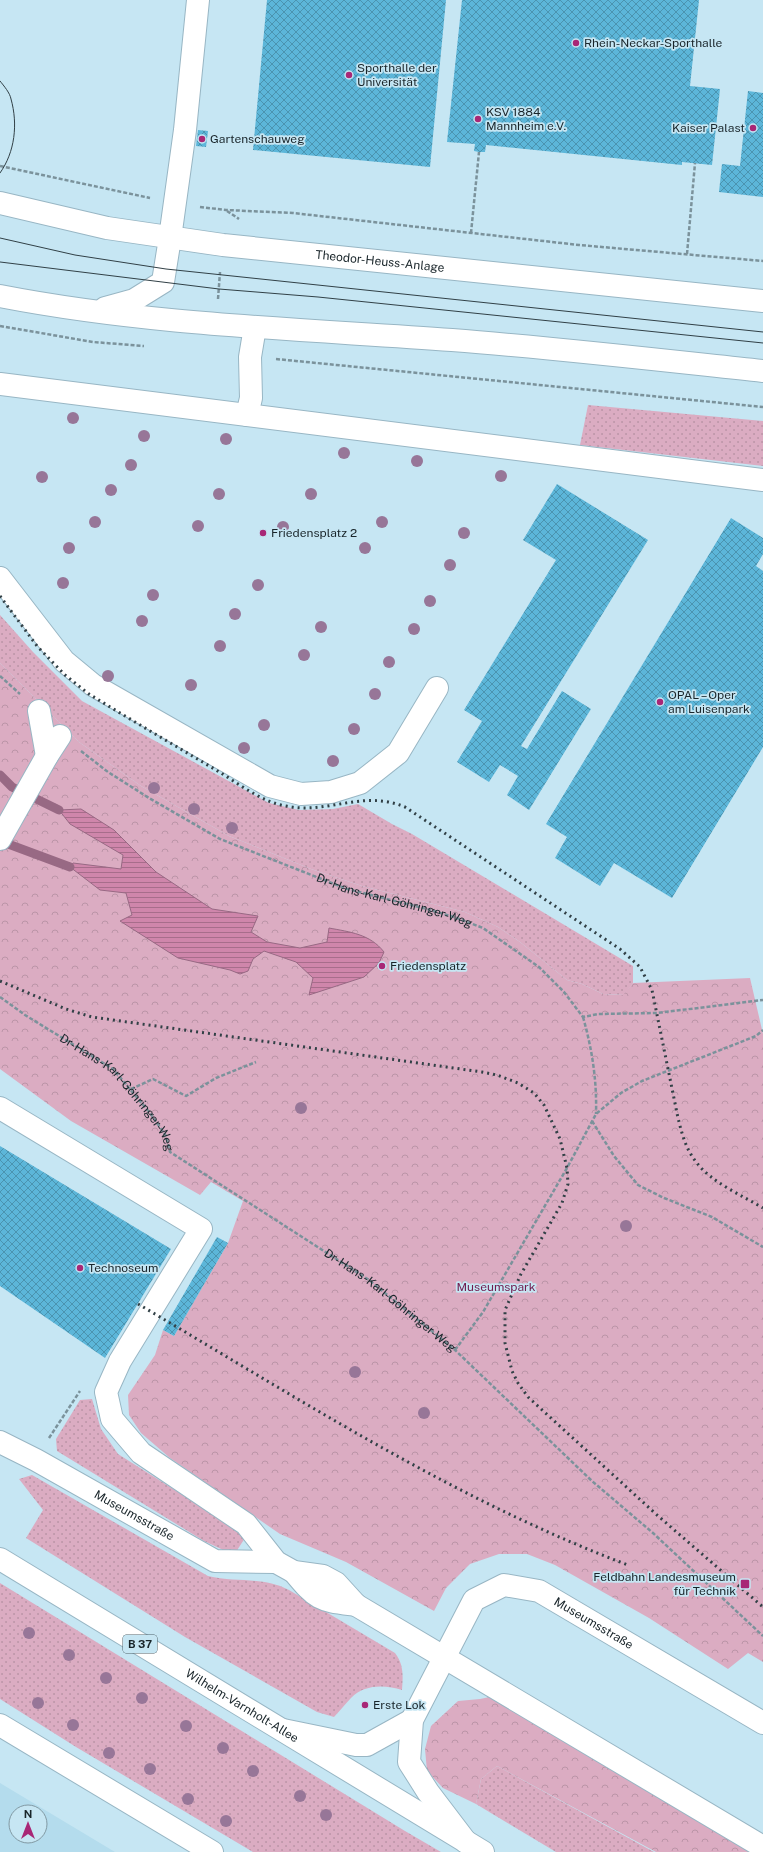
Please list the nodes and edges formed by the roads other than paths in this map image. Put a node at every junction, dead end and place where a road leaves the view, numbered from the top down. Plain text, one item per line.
1 (198, 0) edge
2 (0, 203) edge
3 (170, 238) junction
4 (0, 296) edge
5 (763, 301) edge
6 (92, 312) junction
7 (255, 327) junction
8 (763, 371) edge
9 (0, 384) edge
10 (248, 415) junction
11 (763, 480) edge
12 (0, 578) edge
13 (437, 688) dead end
14 (39, 712) road end
15 (61, 735) road end
16 (47, 756) junction
17 (0, 839) edge
18 (0, 1108) edge
19 (0, 1442) edge
20 (0, 1559) edge
21 (285, 1567) junction
22 (444, 1657) junction
23 (412, 1720) junction
24 (763, 1723) edge
25 (0, 1725) edge
26 (281, 1729) junction
27 (475, 1847) edge
28 (763, 1847) edge
29 (212, 1852) edge

1 - 3 main road
2 - 3 main road, Theodor-Heuss-Anlage
3 - 5 main road, Theodor-Heuss-Anlage
3 - 6 main road
4 - 6 main road
6 - 7 main road
7 - 8 main road
7 - 10 main road
9 - 10 main road
10 - 11 main road
12 - 13 main road
14 - 16 main road
15 - 16 main road
16 - 17 main road
18 - 21 main road
19 - 21 main road, Museumsstraße
20 - 26 main road, Wilhelm-Varnholt-Allee / B 37
21 - 22 main road
22 - 23 main road, Museumsstraße
22 - 24 main road, Museumsstraße
22 - 28 main road
23 - 26 main road
23 - 27 main road, Museumsstraße
25 - 29 main road
26 - 27 main road, Wilhelm-Varnholt-Allee / B 37

